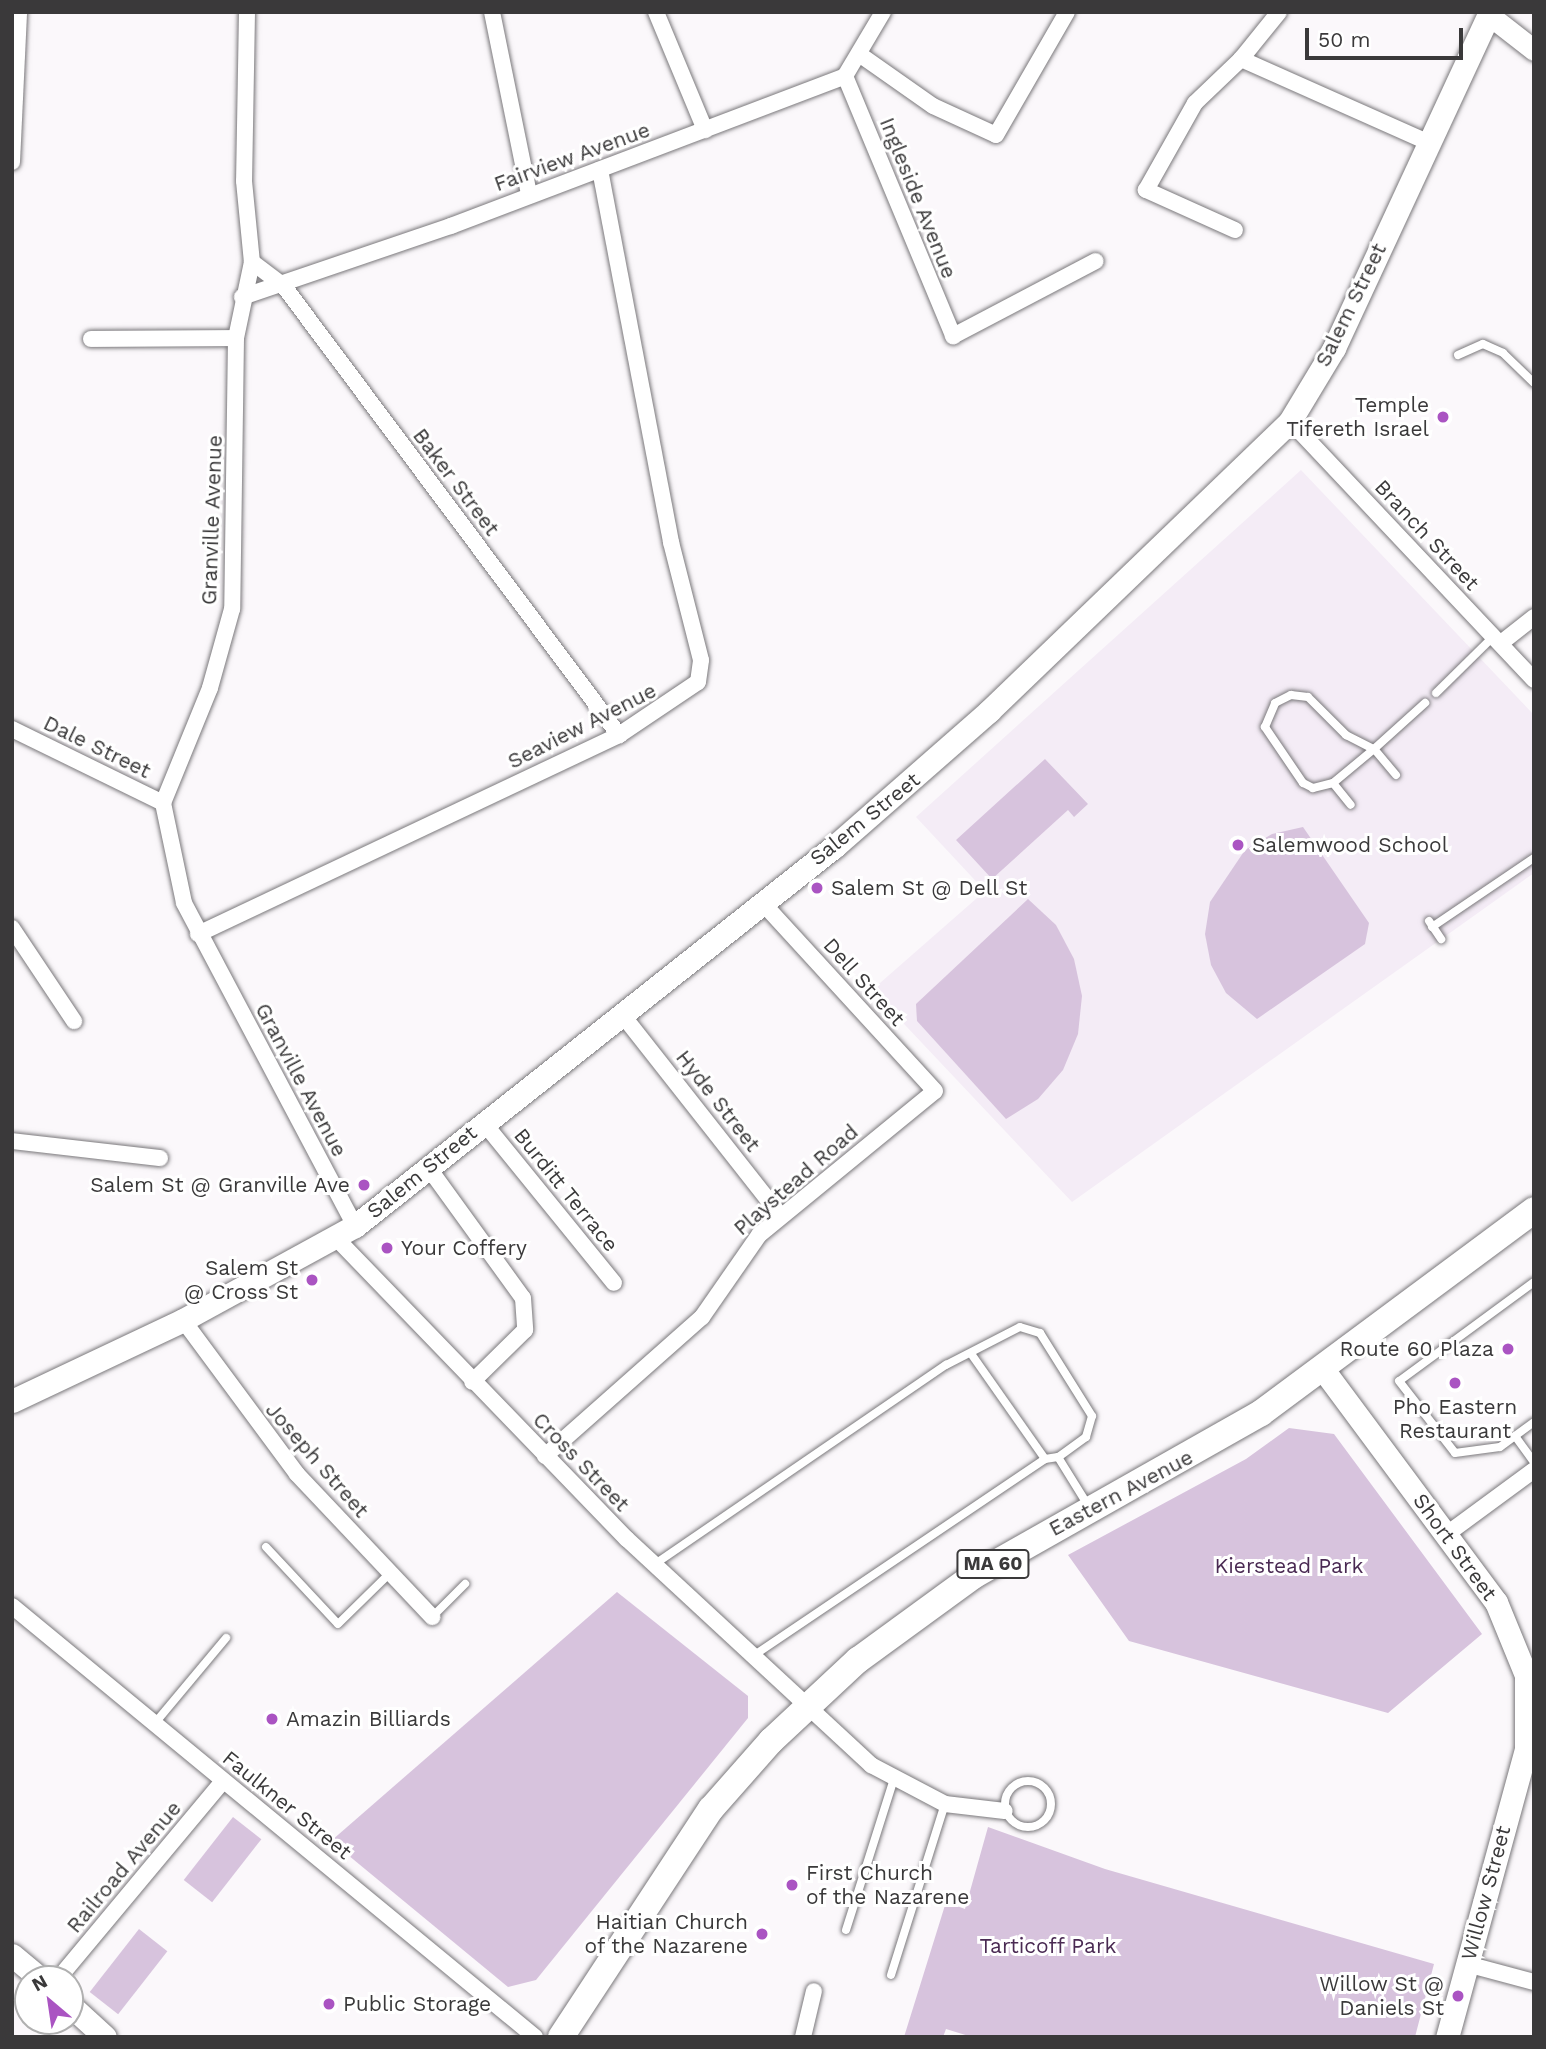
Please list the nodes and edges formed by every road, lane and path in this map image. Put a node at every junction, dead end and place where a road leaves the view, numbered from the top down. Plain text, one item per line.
1 (19, 12) edge
2 (247, 12) edge
3 (492, 12) edge
4 (656, 12) edge
5 (883, 12) edge
6 (1067, 12) edge
7 (1279, 12) edge
8 (1489, 13) edge
9 (1534, 50) edge
10 (859, 54) junction
11 (1241, 59) junction
12 (845, 76) junction
13 (705, 130) junction
14 (1427, 142) junction
15 (13, 158) edge
16 (600, 170) junction
17 (528, 194) junction
18 (1235, 230) dead end
19 (252, 261) junction
20 (1096, 261) dead end
21 (283, 285) junction
22 (242, 297) junction
23 (236, 338) junction
24 (91, 339) dead end
25 (1458, 355) dead end
26 (1534, 383) edge
27 (1290, 421) junction
28 (1534, 617) edge
29 (1497, 640) junction
30 (1534, 680) edge
31 (1436, 692) dead end
32 (1425, 703) dead end
33 (12, 729) edge
34 (619, 734) junction
35 (1374, 749) junction
36 (1396, 775) dead end
37 (1333, 783) junction
38 (163, 803) junction
39 (1351, 805) dead end
40 (1534, 858) edge
41 (762, 902) junction
42 (12, 928) edge
43 (198, 934) junction
44 (1441, 939) dead end
45 (621, 1013) junction
46 (74, 1021) dead end
47 (935, 1091) joint
48 (484, 1123) junction
49 (12, 1141) edge
50 (160, 1158) dead end
51 (428, 1167) junction
52 (1534, 1210) edge
53 (781, 1216) junction
54 (345, 1232) junction
55 (1534, 1282) edge
56 (614, 1283) dead end
57 (183, 1320) junction
58 (972, 1355) junction
59 (1322, 1368) junction
60 (472, 1382) junction
61 (12, 1401) edge
62 (1534, 1422) edge
63 (1515, 1436) junction
64 (545, 1456) junction
65 (1058, 1457) junction
66 (1045, 1459) junction
67 (1534, 1462) edge
68 (1534, 1469) edge
69 (1090, 1510) junction
70 (1447, 1535) junction
71 (266, 1547) dead end
72 (654, 1565) junction
73 (390, 1573) junction
74 (465, 1584) dead end
75 (12, 1606) edge
76 (432, 1617) joint
77 (226, 1638) dead end
78 (751, 1658) junction
79 (804, 1708) junction
80 (155, 1723) junction
81 (1530, 1750) edge
82 (223, 1781) junction
83 (893, 1782) junction
84 (945, 1804) junction
85 (1005, 1811) junction
86 (846, 1930) dead end
87 (1467, 1964) junction
88 (70, 1965) edge
89 (891, 1975) dead end
90 (1534, 1982) edge
91 (814, 1991) dead end
92 (84, 2018) edge
93 (105, 2037) edge
94 (536, 2037) edge
95 (561, 2037) edge
96 (803, 2037) edge
97 (1447, 2037) edge

1 - 15 street
2 - 19 street, Granville Avenue
3 - 17 street
4 - 13 street
5 - 10 street
6 - 10 street
7 - 11 street
8 - 9 street
8 - 14 main road, Salem Street
10 - 12 street
11 - 14 street
11 - 18 street
12 - 13 street, Fairview Avenue
12 - 20 street, Ingleside Avenue
13 - 16 street, Fairview Avenue
14 - 27 main road, Salem Street
16 - 17 street, Fairview Avenue
16 - 34 street, Seaview Avenue
17 - 21 street, Fairview Avenue
19 - 21 street, Baker Street
19 - 22 street, Granville Avenue
21 - 22 street, Fairview Avenue
21 - 34 street, Baker Street
22 - 23 street, Granville Avenue
23 - 24 street
23 - 38 street, Granville Avenue
25 - 26 lane
27 - 29 street, Branch Street
27 - 41 main road, Salem Street
28 - 29 street
29 - 30 street, Branch Street
29 - 31 lane
32 - 35 lane
33 - 38 street, Dale Street
34 - 43 street, Seaview Avenue
35 - 36 lane
35 - 37 lane
35 - 37 lane
37 - 39 lane
38 - 43 street, Granville Avenue
40 - 44 lane
41 - 45 main road, Salem Street
41 - 47 street, Dell Street
42 - 46 street
43 - 54 street, Granville Avenue
45 - 48 main road, Salem Street
45 - 53 street, Hyde Street
47 - 53 street, Playstead Road
48 - 51 main road, Salem Street
48 - 56 street, Burditt Terrace
49 - 50 street
51 - 54 main road, Salem Street
51 - 60 street
52 - 59 main road, Eastern Avenue / MA 60
53 - 64 street, Playstead Road
54 - 57 main road, Salem Street
54 - 60 street, Cross Street
55 - 63 lane
57 - 61 main road, Salem Street
57 - 73 street, Joseph Street
58 - 65 lane
58 - 66 lane
58 - 72 lane
59 - 69 main road, Eastern Avenue / MA 60
59 - 70 main road, Short Street
60 - 64 street, Cross Street
62 - 63 lane
63 - 67 lane
64 - 72 street, Cross Street
65 - 66 lane
65 - 69 lane
66 - 78 lane
68 - 70 street
69 - 79 main road, Eastern Avenue / MA 60
70 - 81 main road, Short Street
71 - 73 lane
72 - 78 street, Cross Street
73 - 76 street, Joseph Street
74 - 76 lane
75 - 80 street, Faulkner Street
77 - 80 lane
78 - 79 street, Cross Street
79 - 83 street, Cross Street
79 - 95 main road, Eastern Avenue / MA 60
80 - 82 street, Faulkner Street
81 - 87 main road, Willow Street
82 - 88 street, Railroad Avenue
82 - 94 street, Faulkner Street
83 - 84 street, Cross Street
83 - 86 lane
84 - 85 street, Cross Street
84 - 89 lane
85 - 85 lane
87 - 90 street
87 - 97 main road, Willow Street
91 - 96 street
92 - 93 main road

